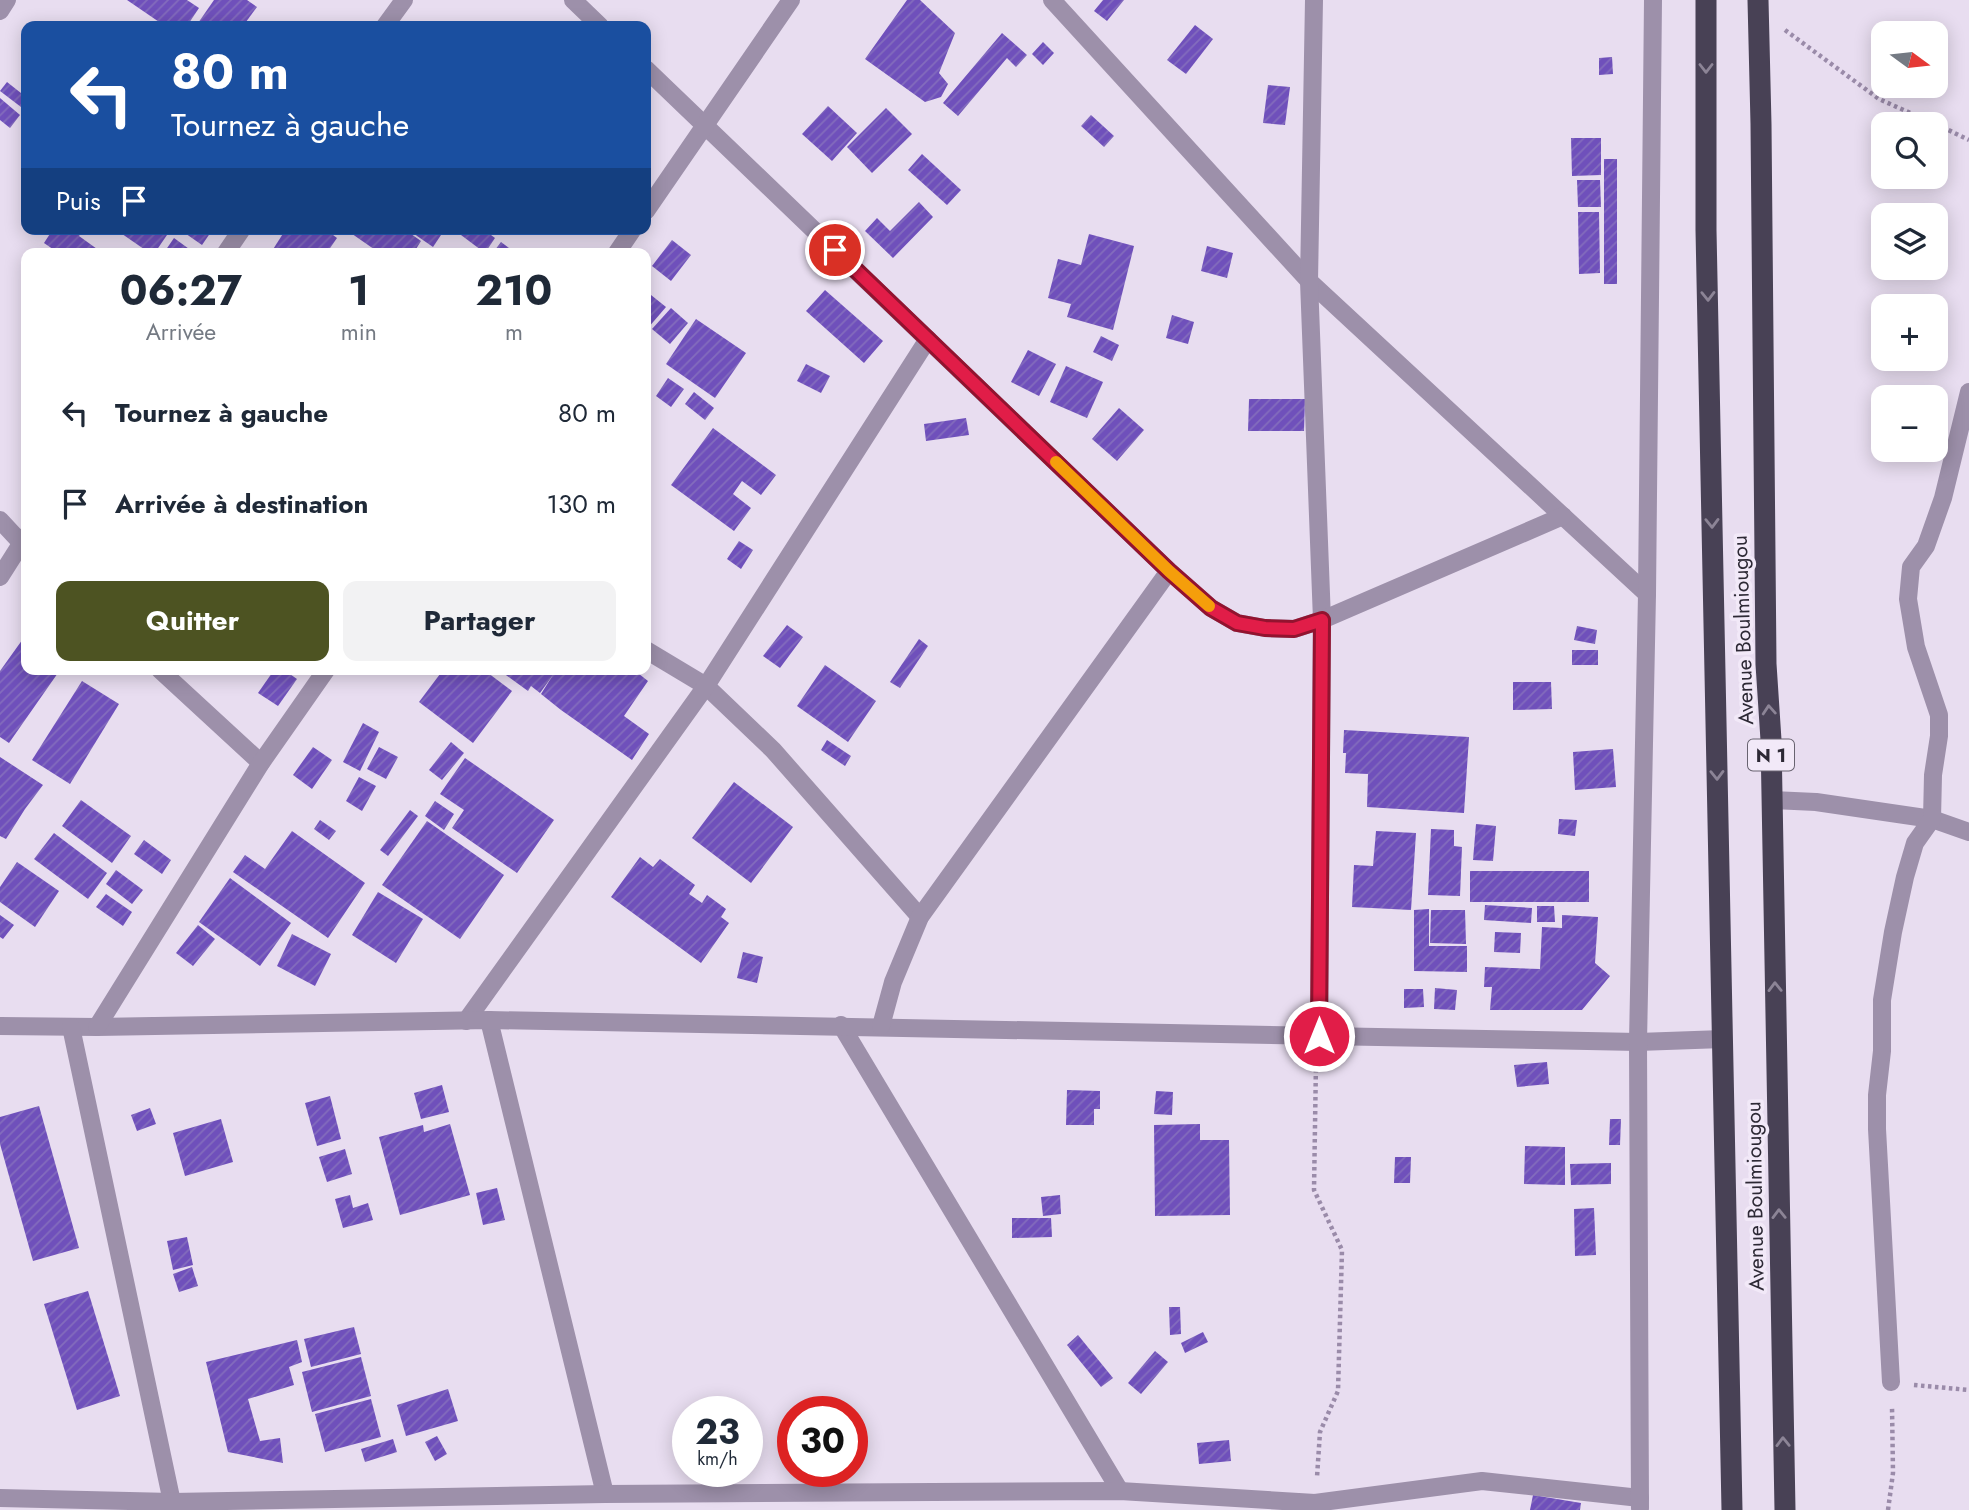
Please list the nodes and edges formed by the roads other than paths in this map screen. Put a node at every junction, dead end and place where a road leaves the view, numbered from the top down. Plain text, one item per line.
1 (7, 0) edge
2 (404, 0) edge
3 (573, 0) edge
4 (791, 0) edge
5 (1052, 0) edge
6 (1314, 0) edge
7 (1653, 0) edge
8 (1706, 0) edge
9 (1758, 6) edge
10 (0, 11) edge
11 (389, 21) edge
12 (595, 21) edge
13 (651, 74) edge
14 (705, 126) junction
15 (651, 204) edge
16 (1309, 281) junction
17 (928, 340) junction
18 (1969, 393) edge
19 (1563, 516) junction
20 (0, 520) edge
21 (21, 538) edge
22 (21, 548) edge
23 (1169, 571) junction
24 (0, 578) edge
25 (1647, 594) junction
26 (1322, 620) junction
27 (651, 653) edge
28 (165, 675) edge
29 (323, 675) edge
30 (706, 686) junction
31 (261, 763) junction
32 (1772, 800) junction
33 (1932, 819) junction
34 (1967, 829) edge
35 (920, 916) junction
36 (489, 1020) junction
37 (466, 1021) junction
38 (841, 1025) junction
39 (0, 1026) edge
40 (881, 1026) junction
41 (71, 1027) junction
42 (97, 1027) junction
43 (1318, 1036) junction
44 (1723, 1039) junction
45 (1638, 1042) junction
46 (1891, 1382) road end
47 (1120, 1491) junction
48 (605, 1494) junction
49 (0, 1498) edge
50 (1640, 1504) edge
51 (174, 1506) edge
52 (1315, 1507) edge
53 (1732, 1510) edge
54 (1785, 1510) edge

1 - 10 street
2 - 11 street
3 - 12 street
4 - 14 street
5 - 16 street
6 - 16 street
7 - 25 street
8 -> 44 highway, Avenue Boulmiougou / N 1
32 -> 9 highway, Avenue Boulmiougou / N 1
13 - 14 street
14 - 15 street
14 - 17 street
16 - 19 street
16 - 26 street
17 - 23 street
17 - 30 street
18 - 33 street
19 - 25 street
19 - 26 street
20 - 21 street
22 - 24 street
23 - 26 street
23 - 35 street
25 - 45 street
26 - 43 street
27 - 30 street
28 - 31 street
29 - 31 street
30 - 35 street
30 - 37 street
31 - 42 street
32 - 33 street
54 -> 32 highway, Avenue Boulmiougou / N 1
33 - 34 street
33 - 46 street
35 - 40 street
36 - 37 street
36 - 38 street
36 - 48 street
37 - 42 street
38 - 40 street
38 - 47 street
39 - 41 street
40 - 43 street
41 - 42 street
41 - 51 street
43 - 45 street
44 - 45 street
44 - 53 highway, Avenue Boulmiougou / N 1
45 - 50 street
47 - 48 street
47 - 52 street
48 - 51 street
49 - 51 street
50 - 52 street

